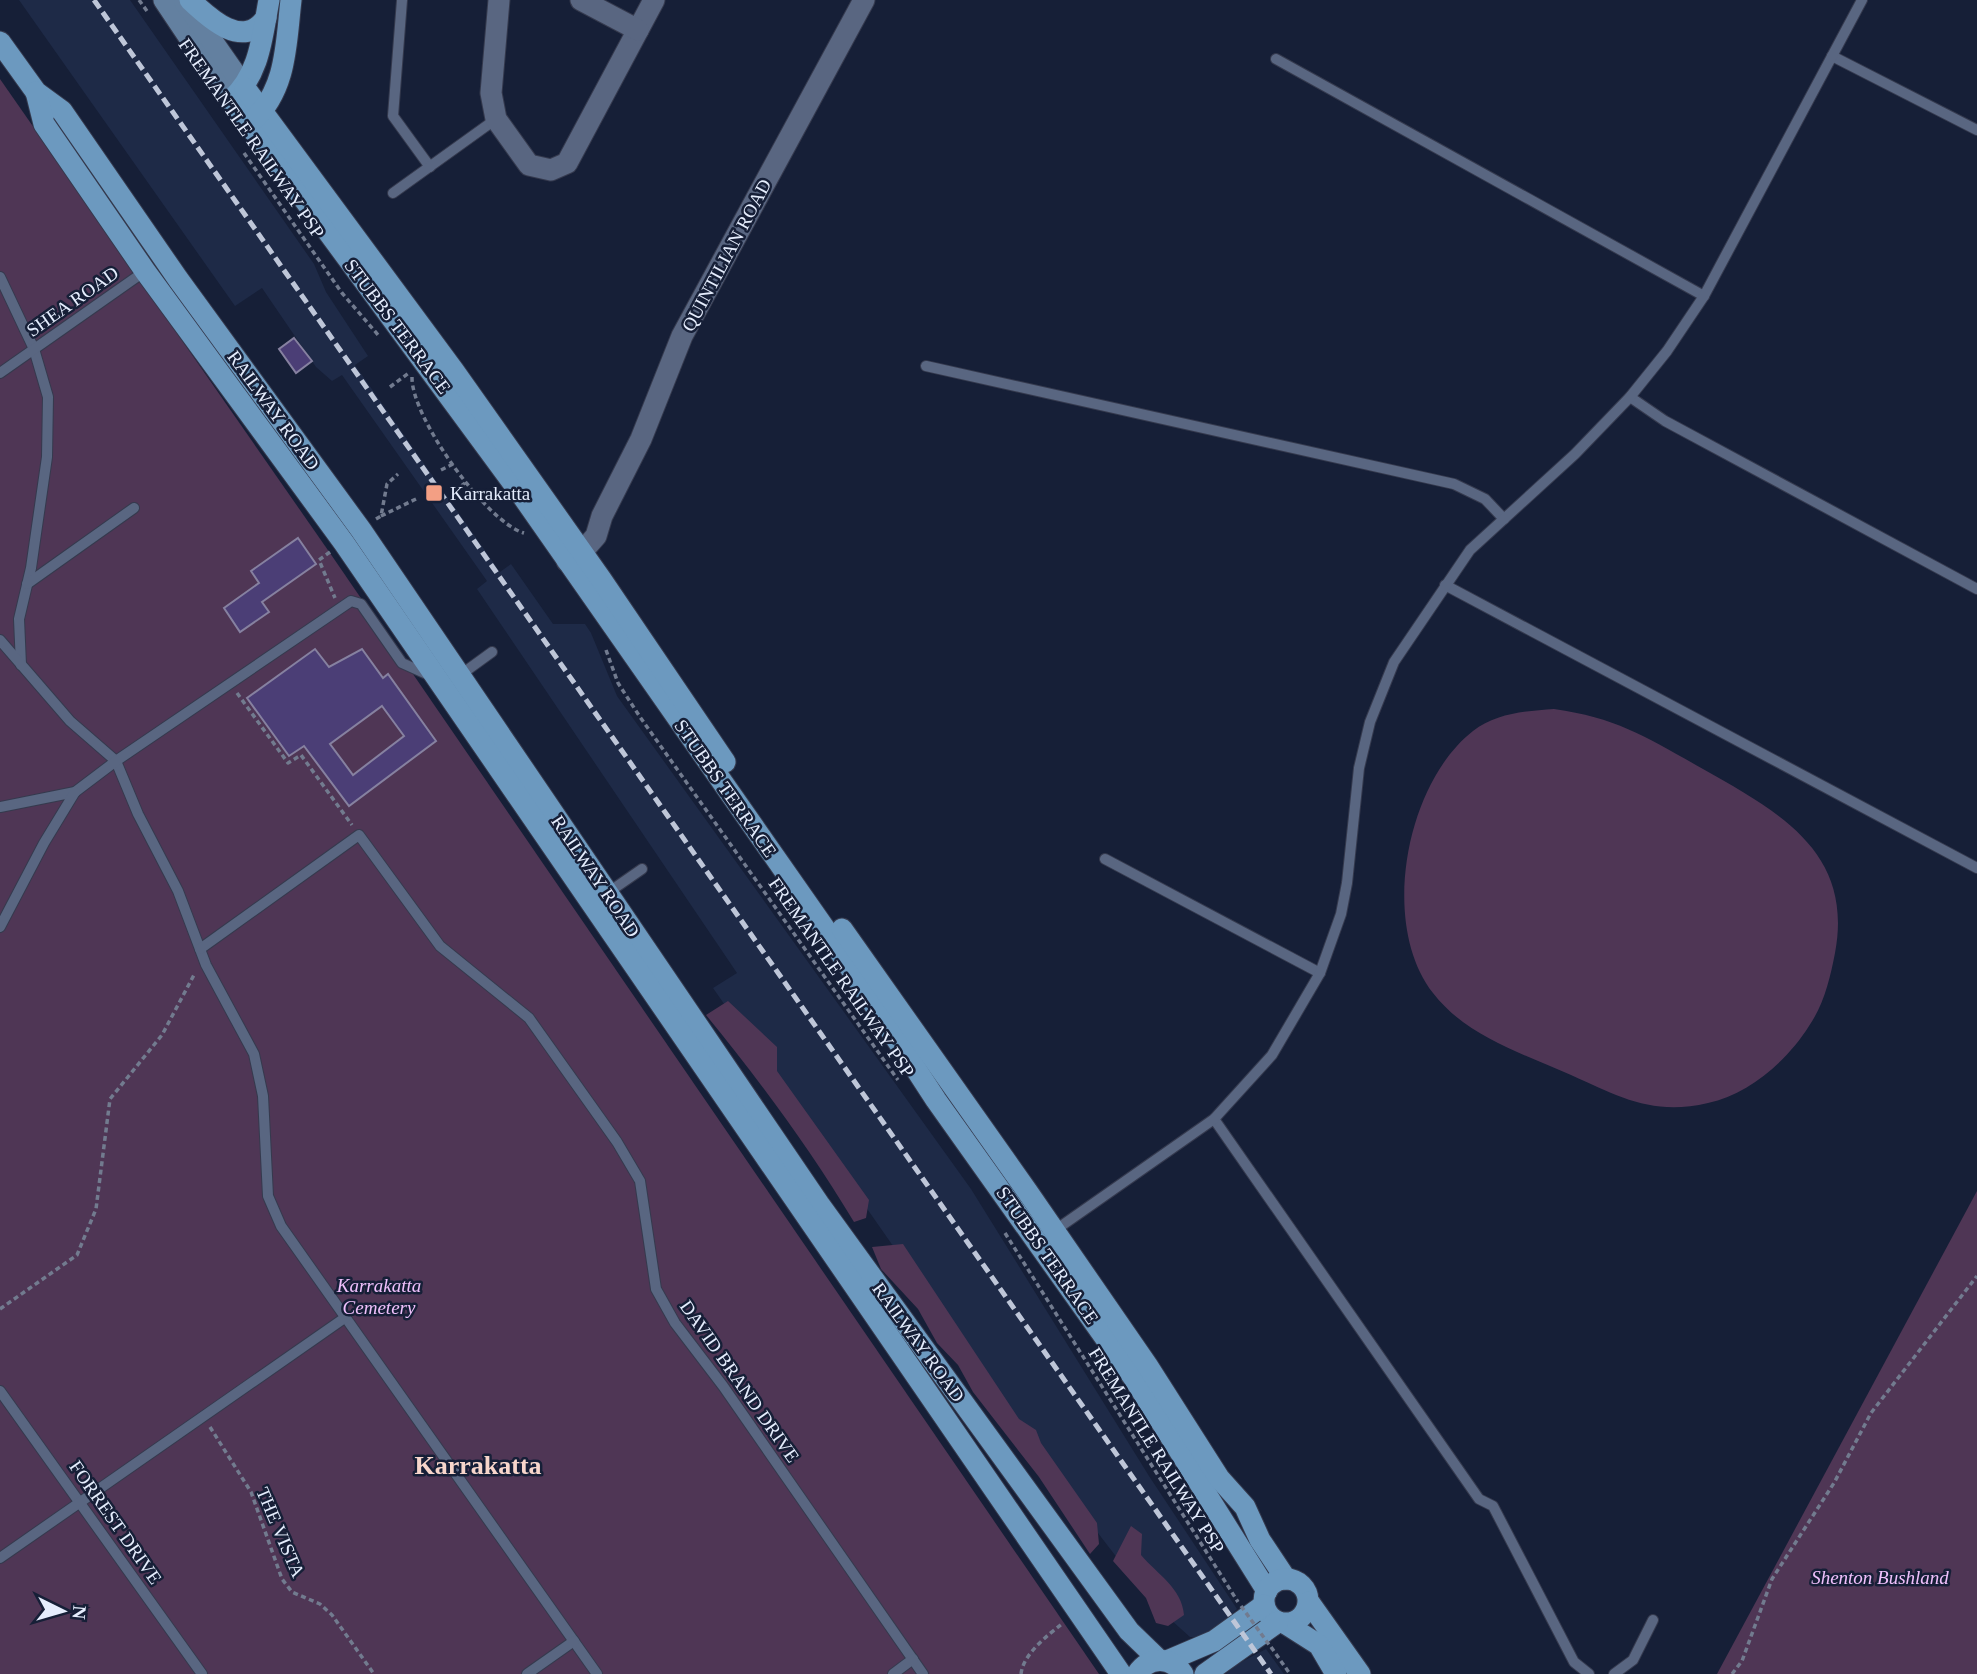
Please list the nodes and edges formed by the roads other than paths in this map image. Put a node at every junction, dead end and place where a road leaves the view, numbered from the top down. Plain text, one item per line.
1 (184, 0) edge
2 (190, 0) edge
3 (291, 0) edge
4 (402, 0) edge
5 (499, 0) edge
6 (581, 0) edge
7 (654, 0) edge
8 (864, 0) edge
9 (1863, 0) edge
10 (156, 6) edge
11 (267, 9) edge
12 (638, 30) junction
13 (0, 42) edge
14 (1832, 56) junction
15 (1276, 59) dead end
16 (36, 92) junction
17 (238, 94) junction
18 (254, 118) junction
19 (496, 119) junction
20 (1977, 130) edge
21 (430, 167) junction
22 (393, 193) dead end
23 (164, 257) junction
24 (145, 271) junction
25 (0, 277) edge
26 (1704, 296) junction
27 (34, 349) junction
28 (926, 366) dead end
29 (0, 373) edge
30 (1630, 397) junction
31 (134, 508) dead end
32 (1504, 519) junction
33 (569, 550) junction
34 (27, 584) junction
35 (1446, 585) junction
36 (1977, 589) edge
37 (0, 640) edge
38 (492, 652) dead end
39 (21, 665) junction
40 (459, 676) junction
41 (437, 679) junction
42 (116, 761) junction
43 (75, 792) junction
44 (0, 807) edge
45 (1105, 859) dead end
46 (1977, 868) edge
47 (642, 869) dead end
48 (599, 899) junction
49 (0, 927) edge
50 (200, 949) junction
51 (1320, 973) junction
52 (1214, 1119) junction
53 (1054, 1230) junction
54 (346, 1317) junction
55 (0, 1391) edge
56 (82, 1502) junction
57 (0, 1558) edge
58 (1286, 1579) junction
59 (1266, 1598) junction
60 (1309, 1602) junction
61 (1653, 1620) dead end
62 (1282, 1623) junction
63 (574, 1642) junction
64 (913, 1659) junction
65 (1170, 1665) edge
66 (202, 1674) edge
67 (527, 1674) edge
68 (597, 1674) edge
69 (893, 1674) edge
70 (923, 1674) edge
71 (1121, 1674) edge
72 (1137, 1674) edge
73 (1205, 1674) edge
74 (1336, 1674) edge
75 (1360, 1674) edge
76 (1589, 1674) edge
77 (1614, 1674) edge

1 - 17 street, STUBBS TERRACE
2 - 11 main road
3 - 18 main road
4 - 21 lane
5 - 19 street
6 - 12 street
7 - 12 street
8 - 33 street, QUINTILIAN ROAD
9 - 14 lane
10 - 17 street, STUBBS TERRACE
11 - 17 main road
12 - 19 street
13 - 16 main road, RAILWAY ROAD
14 - 20 lane
14 - 26 lane
15 - 26 lane
16 - 23 main road, RAILWAY ROAD
16 - 24 main road, RAILWAY ROAD
17 - 18 main road, STUBBS TERRACE
18 - 33 main road, STUBBS TERRACE
19 - 21 lane
21 - 22 lane
23 - 24 lane, SHEA ROAD
23 - 40 main road, RAILWAY ROAD
24 - 27 lane, SHEA ROAD
24 - 41 main road, RAILWAY ROAD
25 - 27 lane
26 - 30 lane
27 - 29 lane, SHEA ROAD
27 - 34 lane
28 - 32 lane
30 - 32 lane
30 - 36 lane
31 - 34 lane
32 - 35 lane
33 - 53 main road, STUBBS TERRACE
33 - 59 main road, STUBBS TERRACE
34 - 39 lane
35 - 46 lane
35 - 51 lane
37 - 39 lane
38 - 40 lane
39 - 42 lane
40 - 48 main road, RAILWAY ROAD
41 - 42 lane
41 - 48 main road, RAILWAY ROAD
42 - 43 lane
42 - 50 lane
43 - 44 lane
43 - 49 lane
45 - 51 lane
47 - 48 lane
48 - 65 main road, RAILWAY ROAD
48 - 71 main road, RAILWAY ROAD
50 - 54 lane
50 - 64 lane, DAVID BRAND DRIVE
51 - 52 lane
52 - 53 lane
52 - 76 lane
53 - 58 main road, STUBBS TERRACE
54 - 56 lane
54 - 63 lane
55 - 56 lane, FORREST DRIVE
56 - 57 lane
56 - 66 lane, FORREST DRIVE
58 - 59 main road
58 - 60 main road
59 - 62 main road
59 - 65 main road
60 - 62 main road
60 - 75 main road
61 - 77 lane
62 - 73 main road
62 - 74 main road
63 - 67 lane
63 - 68 lane
64 - 69 lane
64 - 70 lane, DAVID BRAND DRIVE
65 - 72 main road

